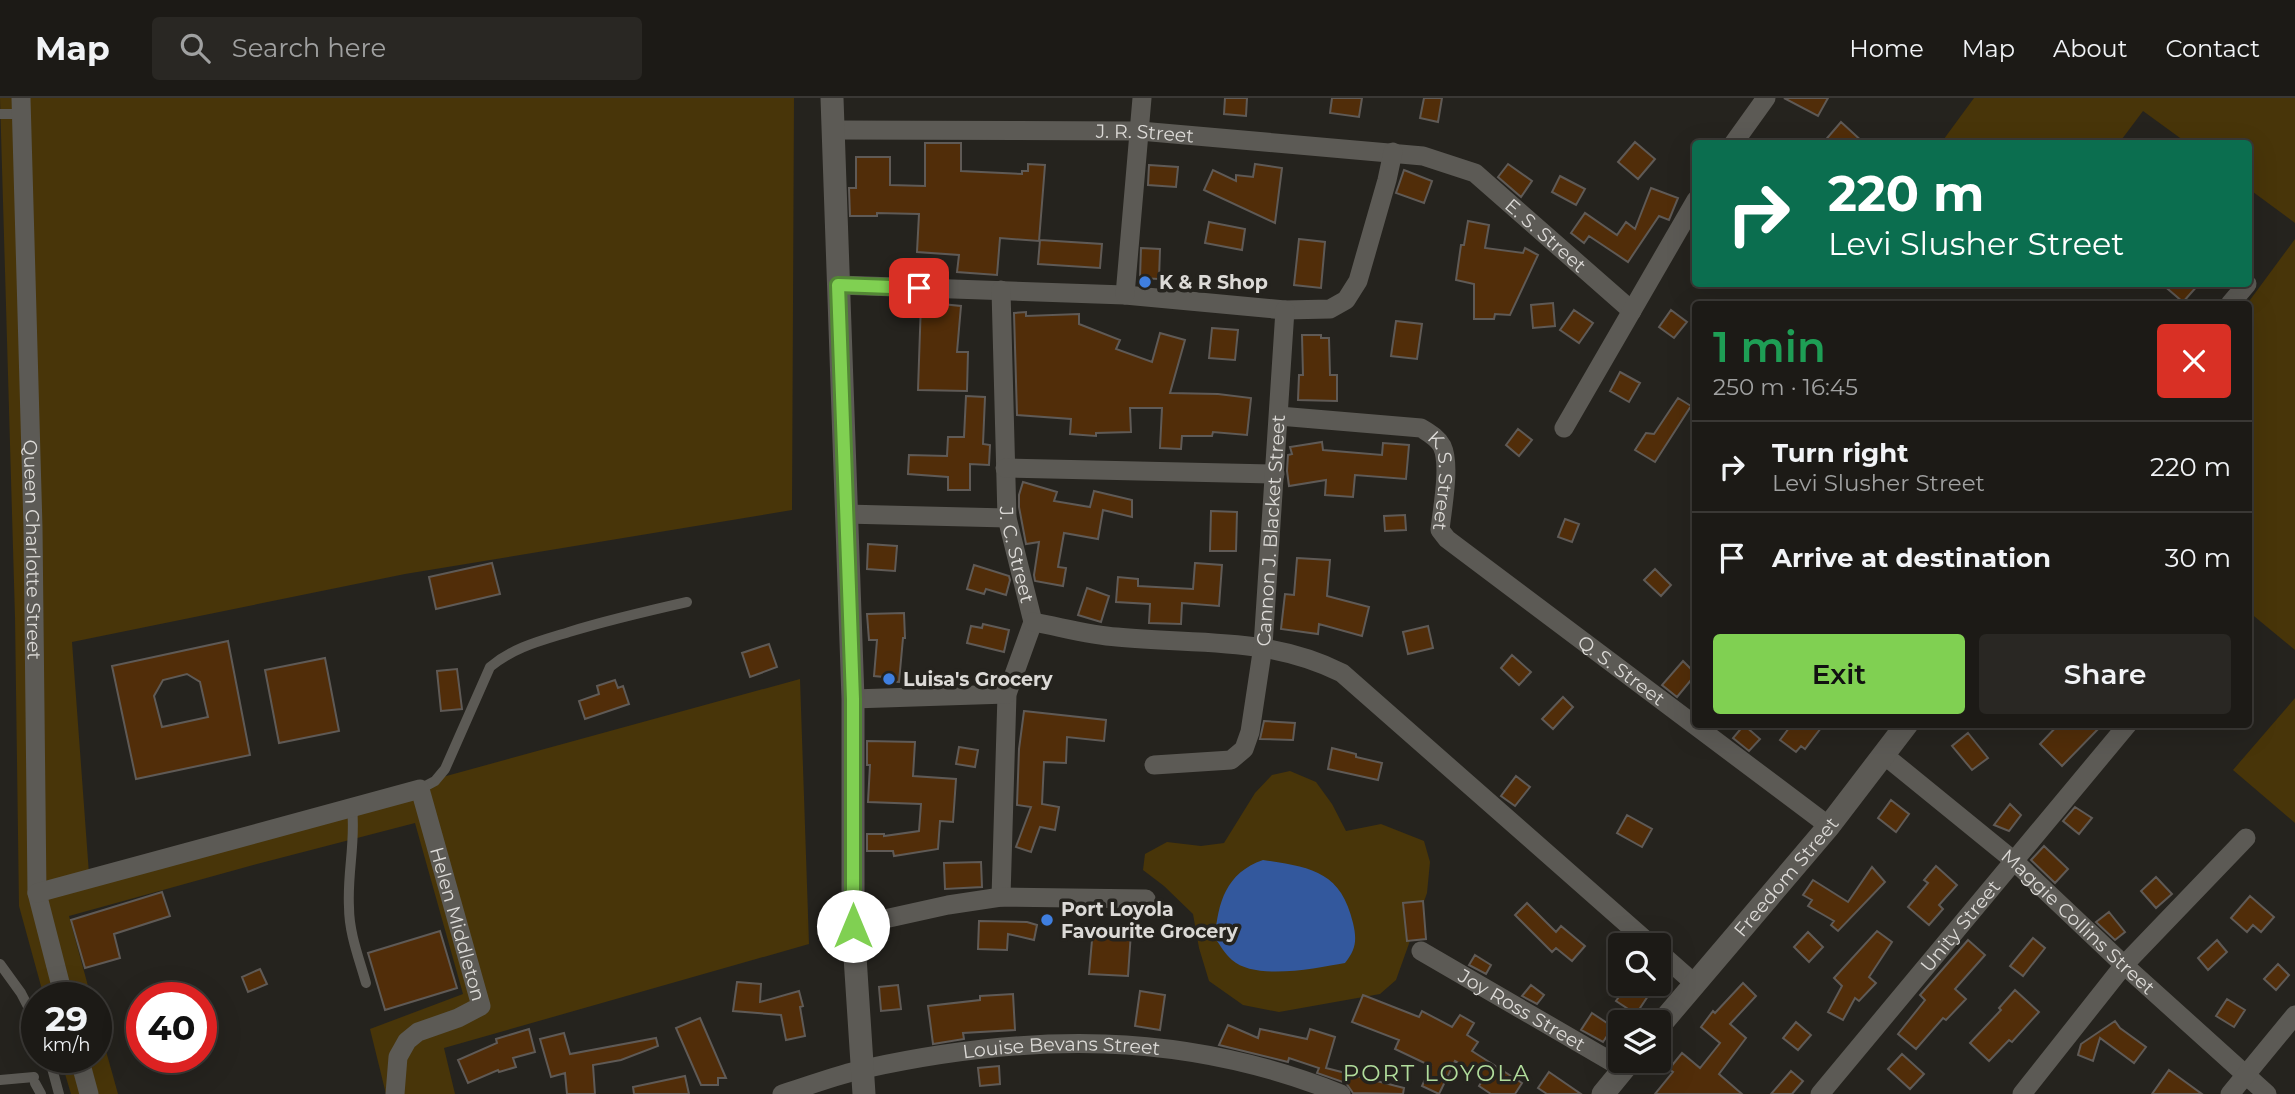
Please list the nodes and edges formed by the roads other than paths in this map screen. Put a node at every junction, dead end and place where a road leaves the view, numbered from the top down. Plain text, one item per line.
1 (832, 98) edge
2 (1143, 98) edge
3 (1766, 98) edge
4 (21, 106) edge
5 (0, 114) edge
6 (833, 130) junction
7 (1140, 131) junction
8 (1736, 140) edge
9 (1392, 152) junction
10 (1455, 165) joint
11 (1692, 207) edge
12 (838, 285) junction
13 (2244, 287) edge
14 (1001, 290) junction
15 (1125, 295) junction
16 (2233, 301) edge
17 (1285, 310) junction
18 (1632, 312) junction
19 (1279, 416) junction
20 (1564, 428) dead end
21 (1005, 468) junction
22 (1275, 474) junction
23 (845, 514) junction
24 (1007, 519) junction
25 (1447, 539) joint
26 (687, 602) dead end
27 (1033, 622) junction
28 (1263, 646) junction
29 (1007, 694) junction
30 (853, 699) junction
31 (1692, 723) edge
32 (1699, 728) edge
33 (1904, 728) edge
34 (2125, 728) edge
35 (1884, 755) junction
36 (1154, 765) dead end
37 (420, 789) junction
38 (352, 807) junction
39 (1829, 826) junction
40 (2246, 838) dead end
41 (2013, 860) junction
42 (37, 893) junction
43 (1001, 897) junction
44 (1146, 899) dead end
45 (853, 926) junction
46 (1637, 933) edge
47 (1421, 951) dead end
48 (1671, 963) edge
49 (0, 964) edge
50 (2124, 965) junction
51 (60, 982) edge
52 (366, 983) dead end
53 (1694, 983) junction
54 (21, 993) edge
55 (1671, 1011) edge
56 (2295, 1015) edge
57 (1608, 1054) edge
58 (862, 1069) junction
59 (53, 1073) edge
60 (83, 1073) edge
61 (1620, 1073) edge
62 (2246, 1074) junction
63 (34, 1077) dead end
64 (0, 1080) edge
65 (34, 1094) edge
66 (41, 1094) edge
67 (59, 1094) edge
68 (89, 1094) edge
69 (396, 1094) edge
70 (782, 1094) edge
71 (864, 1094) edge
72 (1341, 1094) edge
73 (1603, 1094) edge
74 (1820, 1094) edge
75 (2022, 1094) edge
76 (2230, 1094) edge
77 (2267, 1094) edge

1 - 6 street
2 - 7 street
3 - 8 street
4 - 5 lane
4 - 42 street, Queen Charlotte Street
6 - 7 street, J. R. Street
6 - 12 street
7 - 9 street, J. R. Street
7 - 15 street
9 - 10 street, J. R. Street
9 - 17 street
10 - 18 street, E. S. Street
11 - 18 street
12 - 14 street
12 - 23 street
13 - 16 street
14 - 15 street
14 - 21 street, J. C. Street
15 - 17 street
17 - 19 street, Cannon J. Blacket Street
18 - 20 street
19 - 22 street, Cannon J. Blacket Street
19 - 25 street, K. S. Street
21 - 22 street
21 - 24 street, J. C. Street
22 - 28 street, Cannon J. Blacket Street
23 - 24 street
23 - 30 street
24 - 27 street, J. C. Street
25 - 31 street, Q. S. Street
26 - 37 lane
27 - 28 street
27 - 29 street, J. C. Street
28 - 36 street, Cannon J. Blacket Street
28 - 46 street
29 - 30 street
29 - 43 street, J. C. Street
30 - 45 street
32 - 39 street, Q. S. Street
33 - 35 street, Freedom Street
34 - 41 street, Unity Street
35 - 39 street, Freedom Street
35 - 41 street, Maggie Collins Street
37 - 38 street
37 - 69 street, Helen Middleton
38 - 42 street
38 - 52 lane
39 - 53 street, Freedom Street
40 - 50 street
41 - 50 street, Maggie Collins Street
41 - 74 street, Unity Street
42 - 51 street, Queen Charlotte Street
43 - 44 street
43 - 45 street
45 - 58 street
47 - 57 street, Joy Ross Street
48 - 53 street
49 - 54 lane
50 - 62 street, Maggie Collins Street
50 - 75 street
53 - 55 street, Freedom Street
56 - 62 street
58 - 70 street, Louise Bevans Street
58 - 71 street
58 - 72 street, Louise Bevans Street
59 - 67 lane
60 - 68 street
61 - 73 street
62 - 76 street
62 - 77 street, Maggie Collins Street
63 - 64 lane
65 - 66 lane

